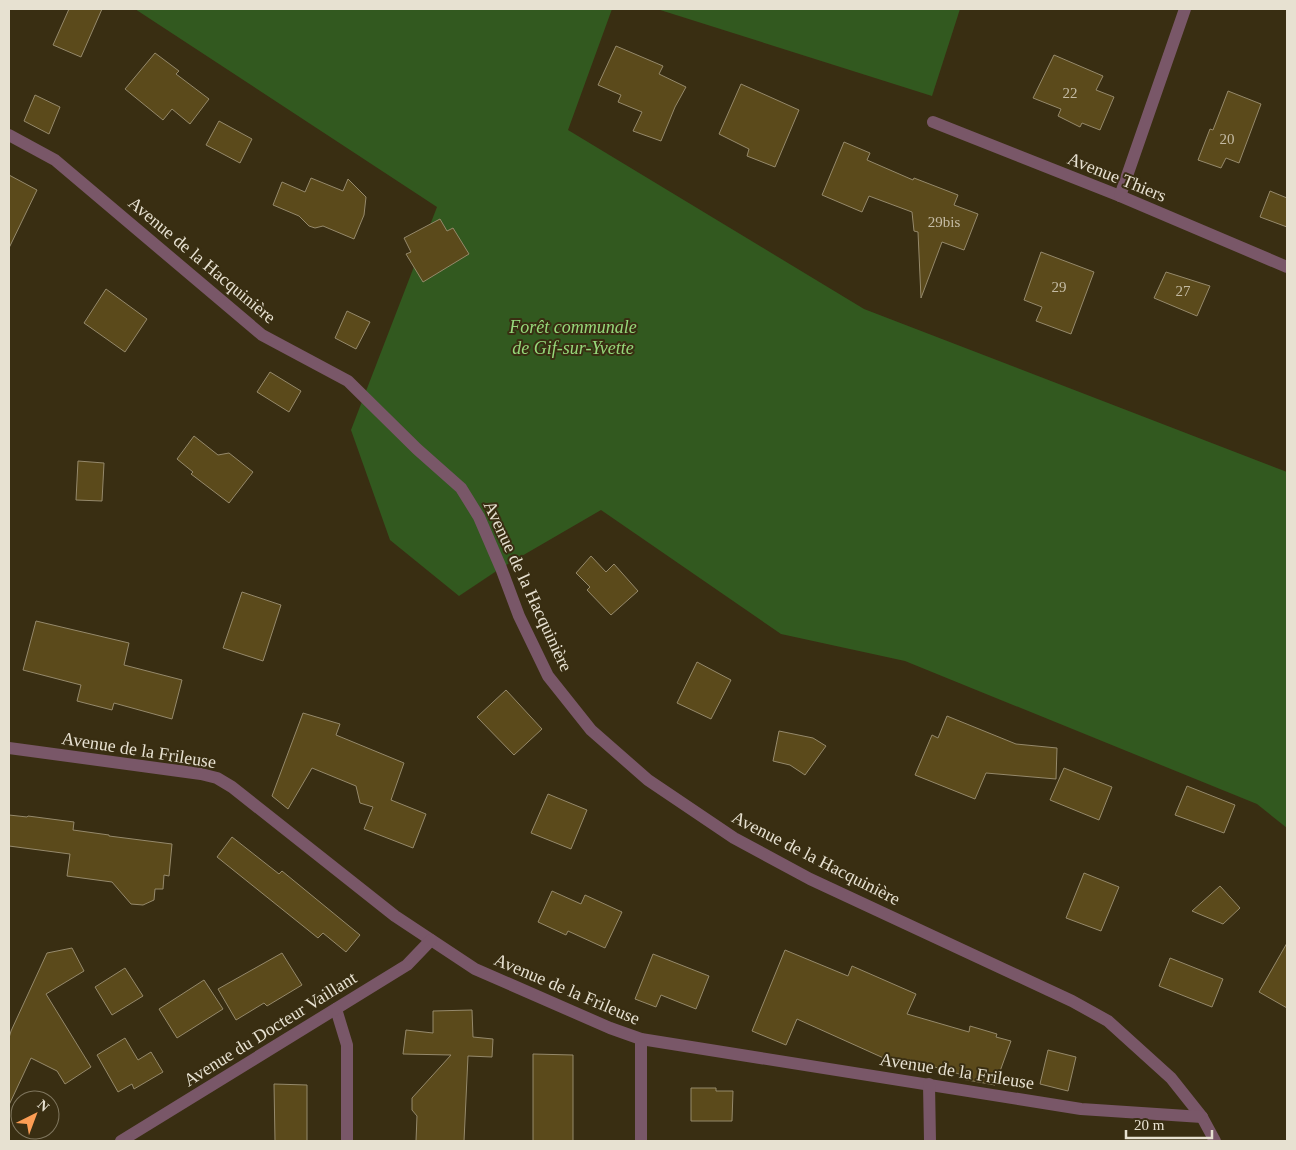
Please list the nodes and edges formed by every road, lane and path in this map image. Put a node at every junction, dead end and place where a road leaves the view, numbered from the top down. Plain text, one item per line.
1 (1185, 9) edge
2 (933, 122) dead end
3 (9, 135) edge
4 (1120, 196) junction
5 (1287, 267) edge
6 (9, 748) edge
7 (431, 940) junction
8 (336, 1009) junction
9 (641, 1039) junction
10 (929, 1084) junction
11 (1202, 1118) junction
12 (121, 1141) edge
13 (347, 1141) edge
14 (641, 1141) edge
15 (930, 1141) edge
16 (1215, 1141) edge

1 - 4 street
2 - 4 street, Avenue Thiers
3 - 11 street, Avenue de la Hacquinière
4 - 5 street, Avenue Thiers
6 - 7 street, Avenue de la Frileuse
7 - 8 street, Avenue du Docteur Vaillant
7 - 9 street, Avenue de la Frileuse
8 - 12 street, Avenue du Docteur Vaillant
8 - 13 street
9 - 10 street, Avenue de la Frileuse
9 - 14 street
10 - 11 street, Avenue de la Frileuse
10 - 15 street
11 - 16 street, Avenue de la Hacquinière

